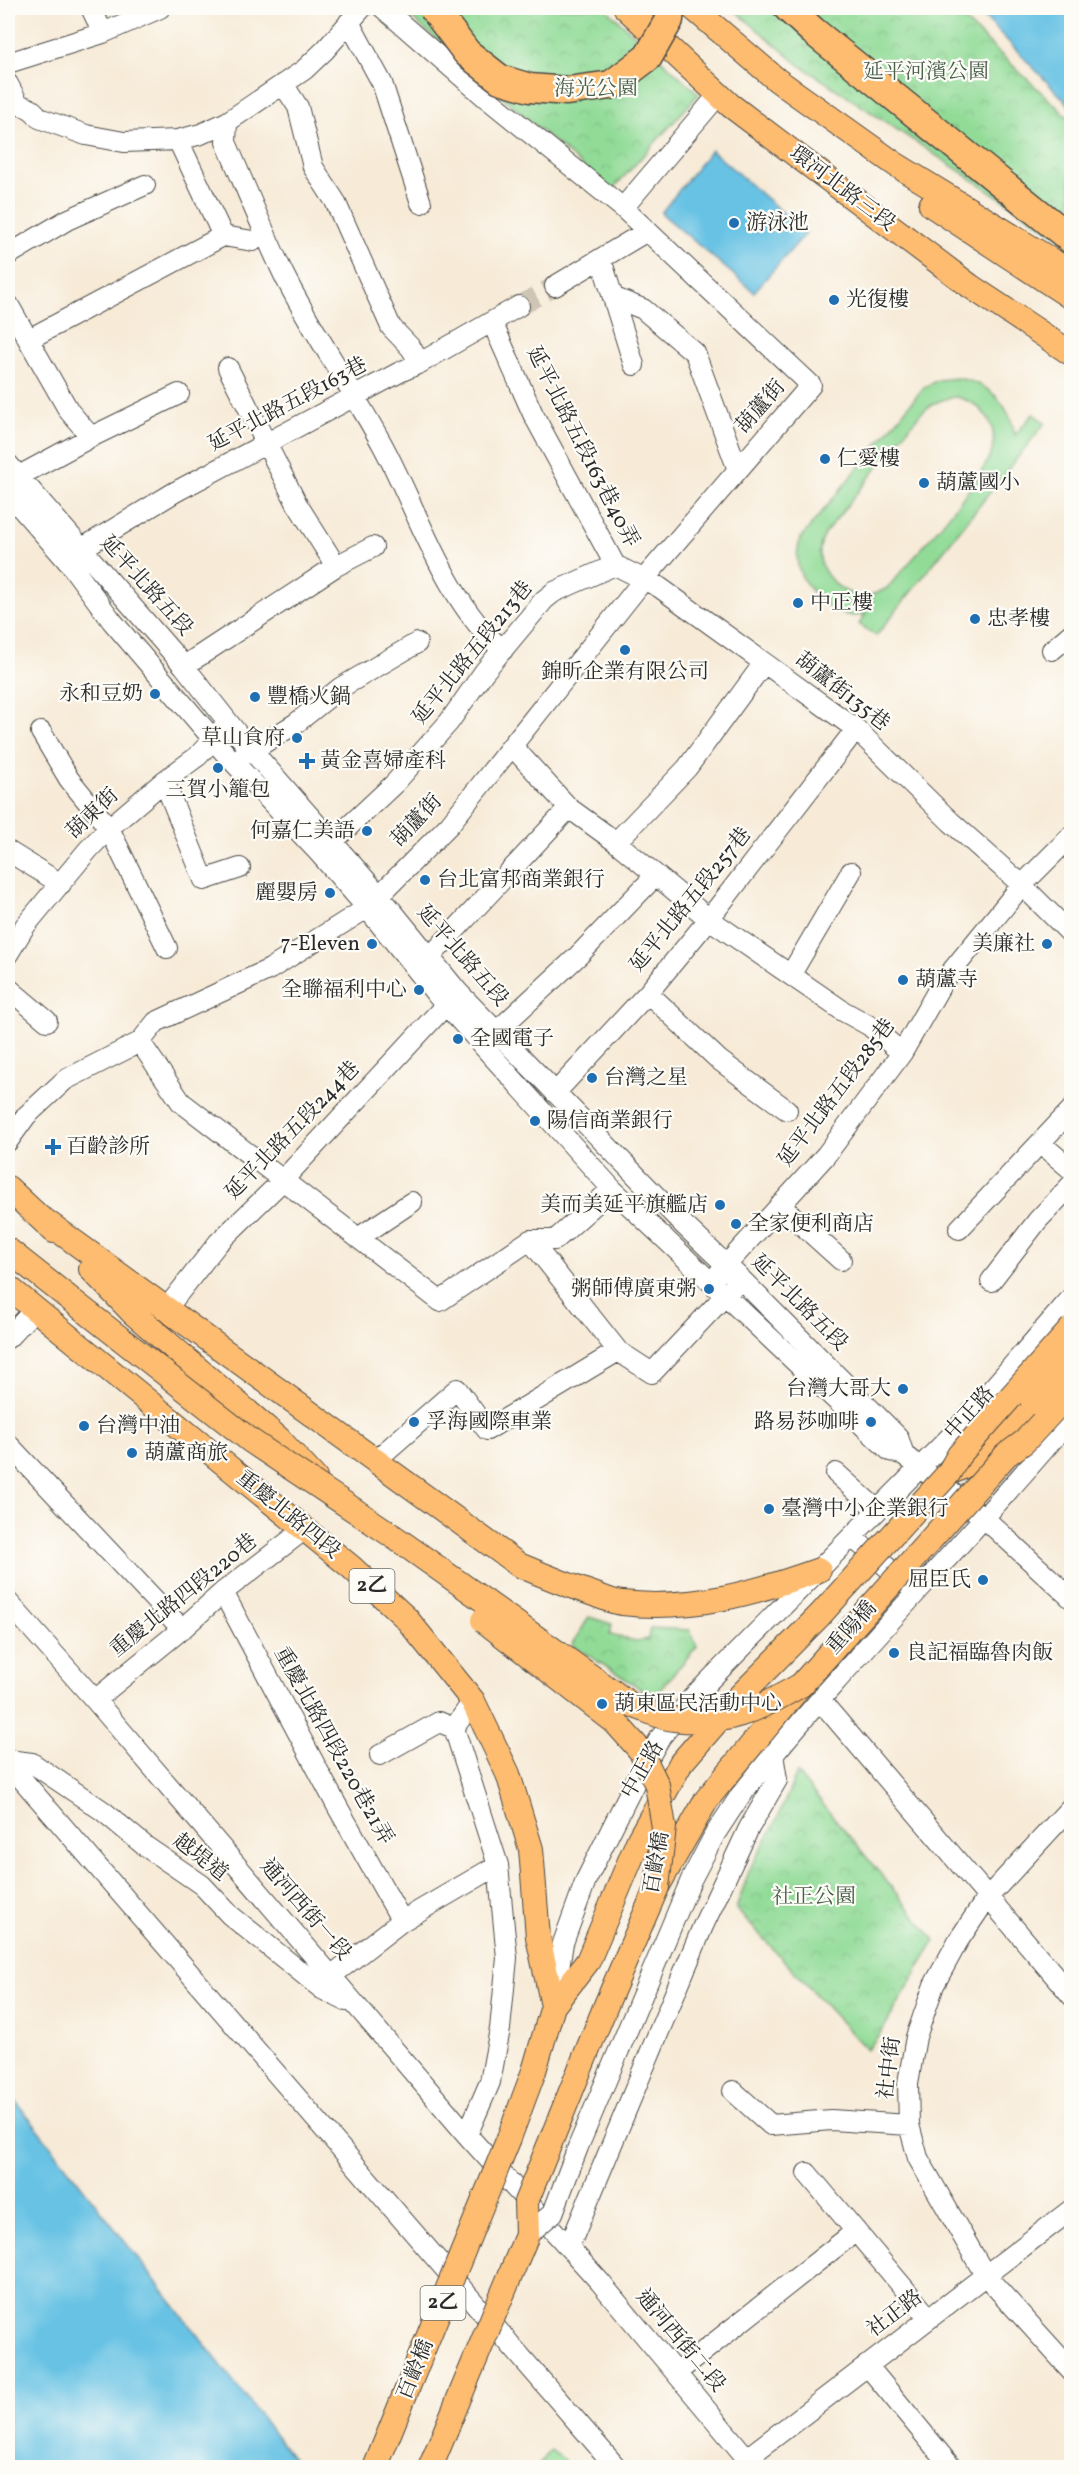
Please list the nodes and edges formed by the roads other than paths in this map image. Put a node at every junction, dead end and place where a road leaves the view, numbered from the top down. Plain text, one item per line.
1 (91, 8) edge
2 (160, 8) edge
3 (383, 8) edge
4 (434, 8) edge
5 (626, 8) edge
6 (670, 8) edge
7 (693, 8) edge
8 (788, 8) edge
9 (355, 15) edge
10 (103, 33) junction
11 (8, 63) edge
12 (8, 84) edge
13 (284, 84) junction
14 (719, 94) junction
15 (227, 122) junction
16 (178, 140) junction
17 (895, 164) junction
18 (145, 185) dead end
19 (421, 202) dead end
20 (622, 208) junction
21 (647, 231) junction
22 (222, 236) junction
23 (1071, 240) edge
24 (253, 242) dead end
25 (8, 255) edge
26 (601, 259) junction
27 (1071, 273) edge
28 (555, 286) tunnel mouth
29 (615, 298) junction
30 (1071, 298) edge
31 (8, 304) edge
32 (519, 306) tunnel mouth
33 (492, 322) junction
34 (29, 339) junction
35 (1071, 354) edge
36 (417, 358) junction
37 (633, 365) dead end
38 (228, 368) dead end
39 (179, 394) dead end
40 (354, 398) junction
41 (91, 437) junction
42 (266, 444) junction
43 (13, 470) edge
44 (738, 470) junction
45 (8, 493) edge
46 (373, 546) dead end
47 (73, 554) junction
48 (615, 565) junction
49 (336, 566) junction
50 (645, 578) junction
51 (1071, 633) edge
52 (417, 643) dead end
53 (503, 650) junction
54 (1052, 650) dead end
55 (764, 663) junction
56 (184, 666) junction
57 (228, 722) junction
58 (856, 729) junction
59 (42, 732) dead end
60 (213, 739) junction
61 (512, 746) junction
62 (251, 750) junction
63 (233, 762) junction
64 (164, 781) junction
65 (569, 808) junction
66 (109, 828) junction
67 (1071, 835) edge
68 (332, 842) junction
69 (616, 842) junction
70 (8, 851) edge
71 (240, 868) dead end
72 (851, 872) dead end
73 (657, 875) junction
74 (61, 884) junction
75 (1022, 885) junction
76 (373, 901) junction
77 (709, 919) junction
78 (1071, 935) edge
79 (167, 948) dead end
80 (8, 954) edge
81 (430, 957) junction
82 (790, 974) junction
83 (8, 988) edge
84 (648, 993) junction
85 (452, 998) junction
86 (47, 1022) dead end
87 (496, 1032) junction
88 (140, 1042) junction
89 (902, 1053) junction
90 (555, 1093) junction
91 (1071, 1109) edge
92 (787, 1110) dead end
93 (8, 1141) edge
94 (1040, 1143) junction
95 (1071, 1170) edge
96 (282, 1181) junction
97 (1071, 1184) edge
98 (8, 1188) edge
99 (612, 1189) junction
100 (412, 1202) dead end
101 (780, 1205) junction
102 (44, 1220) junction
103 (959, 1229) dead end
104 (358, 1238) junction
105 (530, 1240) junction
106 (8, 1250) edge
107 (841, 1260) dead end
108 (727, 1265) junction
109 (741, 1279) junction
110 (991, 1281) dead end
111 (8, 1287) edge
112 (719, 1288) junction
113 (1071, 1297) edge
114 (36, 1308) junction
115 (167, 1308) junction
116 (1071, 1328) edge
117 (8, 1338) edge
118 (618, 1351) junction
119 (1024, 1352) junction
120 (1071, 1359) edge
121 (1071, 1390) edge
122 (1071, 1395) edge
123 (1033, 1402) junction
124 (1071, 1417) edge
125 (8, 1444) edge
126 (1006, 1455) junction
127 (376, 1460) junction
128 (911, 1461) junction
129 (836, 1473) dead end
130 (948, 1474) junction
131 (877, 1510) junction
132 (984, 1518) junction
133 (305, 1529) junction
134 (852, 1537) junction
135 (819, 1570) junction
136 (223, 1592) junction
137 (917, 1593) junction
138 (1071, 1599) edge
139 (8, 1602) edge
140 (182, 1629) junction
141 (801, 1685) junction
142 (95, 1700) junction
143 (473, 1701) junction
144 (820, 1701) junction
145 (454, 1728) junction
146 (773, 1754) junction
147 (380, 1755) dead end
148 (8, 1762) edge
149 (681, 1763) joint
150 (1071, 1806) edge
151 (498, 1865) junction
152 (657, 1887) junction
153 (987, 1898) junction
154 (402, 1921) junction
155 (331, 1976) junction
156 (1071, 1996) edge
157 (553, 2006) junction
158 (356, 2007) junction
159 (734, 2091) dead end
160 (909, 2125) junction
161 (467, 2135) junction
162 (509, 2138) joint
163 (807, 2173) dead end
164 (1071, 2209) edge
165 (856, 2231) junction
166 (527, 2235) junction
167 (568, 2247) junction
168 (985, 2275) junction
169 (929, 2318) junction
170 (867, 2365) junction
171 (1071, 2371) edge
172 (676, 2373) junction
173 (751, 2463) edge
174 (375, 2468) edge
175 (430, 2468) edge
176 (617, 2468) edge
177 (952, 2468) edge

1 - 10 street
2 - 10 street
3 - 20 street, 葫蘆街
4 - 6 highway, bridge
5 - 14 main road, 環河北路三段
7 - 17 main road
8 - 23 highway
9 - 13 street
9 - 19 street
10 - 11 street
12 - 16 street
13 - 15 street
13 - 36 street
14 - 20 street
14 - 35 main road, 環河北路三段
15 - 16 street
15 - 40 street
16 - 22 street
17 - 27 main road
17 - 30 main road
18 - 25 street
20 - 21 street, 葫蘆街
21 - 26 street
21 - 44 street, 葫蘆街
22 - 24 street
22 - 34 street
26 - 28 street
26 - 29 street
29 - 37 street
29 - 44 street
31 - 34 street
32 - 33 street, 延平北路五段163巷
33 - 36 street, 延平北路五段163巷
33 - 48 street, 延平北路五段163巷40弄
34 - 41 street
36 - 40 street, 延平北路五段163巷
38 - 42 street
39 - 41 street
40 - 42 street, 延平北路五段163巷
40 - 53 street
41 - 43 street
42 - 47 street, 延平北路五段163巷
42 - 49 street
43 - 47 street, 延平北路五段
44 - 50 street, 葫蘆街
45 - 47 street
46 - 49 street
47 - 56 street, 延平北路五段
47 - 60 street
48 - 50 street, 延平北路五段163巷40弄
48 - 53 street, 延平北路五段213巷
49 - 56 street
50 - 55 street, 葫蘆街135巷
50 - 61 street, 葫蘆街
51 - 54 street
52 - 62 street
53 - 68 street, 延平北路五段213巷
55 - 58 street, 葫蘆街135巷
55 - 69 street
56 - 57 street, 延平北路五段
57 - 60 street, 葫東街
57 - 62 street, 延平北路五段
58 - 75 street, 葫蘆街135巷
58 - 77 street, 延平北路五段257巷
59 - 66 street
60 - 63 street
60 - 64 street, 葫東街
61 - 65 street
61 - 76 street, 葫蘆街
62 - 63 street
62 - 68 street, 延平北路五段
63 - 76 street
64 - 66 street, 葫東街
64 - 71 street
65 - 69 street
65 - 81 street
66 - 74 street, 葫東街
66 - 79 street
67 - 75 street, 延平北路五段285巷
68 - 76 street, 延平北路五段
69 - 73 street
70 - 74 street
72 - 82 street
73 - 77 street
73 - 87 street
74 - 80 street, 葫東街
75 - 78 street, 葫蘆街135巷
75 - 89 street, 延平北路五段285巷
76 - 81 street, 延平北路五段
76 - 85 street, 延平北路五段
76 - 88 street, 葫蘆街
77 - 82 street
77 - 84 street, 延平北路五段257巷
81 - 85 street, 延平北路五段
82 - 89 street
83 - 86 street
84 - 90 street, 延平北路五段257巷
84 - 92 street
85 - 87 street, 延平北路五段
85 - 96 street, 延平北路五段244巷
85 - 99 street, 延平北路五段
87 - 90 street, 延平北路五段
88 - 93 street
88 - 96 street
89 - 101 street, 延平北路五段285巷
90 - 108 street, 延平北路五段
91 - 94 street
94 - 95 street
94 - 103 street
96 - 104 street
96 - 115 street, 延平北路五段244巷
97 - 110 street
98 - 102 main road, 2乙
99 - 105 street
99 - 112 street, 延平北路五段
100 - 104 street
101 - 107 street
101 - 108 street, 延平北路五段285巷
102 - 115 main road
102 - 152 main road, 百齡橋 / 2乙, bridge
104 - 105 street
105 - 118 street
106 - 141 main road, bridge
108 - 109 street, 延平北路五段
108 - 112 street, 延平北路五段285巷
109 - 112 street
109 - 128 street, 延平北路五段
111 - 114 main road, 重慶北路四段 / 2乙
112 - 118 street
112 - 128 street, 延平北路五段
113 - 119 street, 中正路
114 - 117 street
114 - 133 main road, 重慶北路四段 / 2乙
115 - 127 main road
116 - 130 main road, 重陽橋, bridge
118 - 127 street
119 - 122 street
119 - 128 street, 中正路
120 - 123 main road, bridge
121 - 126 main road, 重陽橋, bridge
123 - 126 main road
123 - 130 main road
124 - 132 street
125 - 140 street
126 - 141 main road, 重陽橋, bridge
127 - 135 main road
128 - 131 street, 中正路
128 - 132 street, 延平北路五段
129 - 131 street
130 - 149 main road, 重陽橋, bridge
131 - 134 street, 中正路
132 - 137 street
132 - 138 street, 延平北路五段
133 - 136 street, 重慶北路四段220巷
133 - 143 main road, 重慶北路四段 / 2乙
134 - 135 street, 中正路
134 - 137 street
135 - 157 street, 中正路
136 - 140 street, 重慶北路四段220巷
136 - 154 street, 重慶北路四段220巷21弄
137 - 144 street
139 - 142 street, 通河西街一段
140 - 142 street, 重慶北路四段220巷
141 - 152 main road, 重陽橋, bridge
142 - 155 street, 通河西街一段
143 - 145 street
143 - 157 main road, 重慶北路四段 / 2乙
144 - 146 street
144 - 153 street
145 - 147 street
145 - 151 street
146 - 166 street, 百齡橋, bridge
146 - 167 street
148 - 158 street, 越堤道
148 - 176 street
149 - 157 main road, 中正路
150 - 153 street, 社中街
151 - 154 street
151 - 161 street
152 - 166 main road, 百齡橋 / 2乙, bridge
153 - 156 street
153 - 160 street, 社中街
154 - 155 street
155 - 158 street, 通河西街一段
157 - 162 main road, 重慶北路四段 / 2乙
158 - 161 street, 通河西街一段
159 - 160 street
160 - 168 street, 社中街
161 - 167 street, 通河西街一段
162 - 174 main road, 百齡橋 / 2乙, bridge
163 - 165 street
164 - 168 street, 社正路
165 - 169 street
165 - 172 street
166 - 175 main road, 百齡橋 / 2乙, bridge
167 - 172 street, 通河西街二段
168 - 169 street, 社正路
168 - 171 street, 社中街
169 - 170 street, 社正路
170 - 173 street, 社正路
170 - 177 street
172 - 173 street, 通河西街二段

